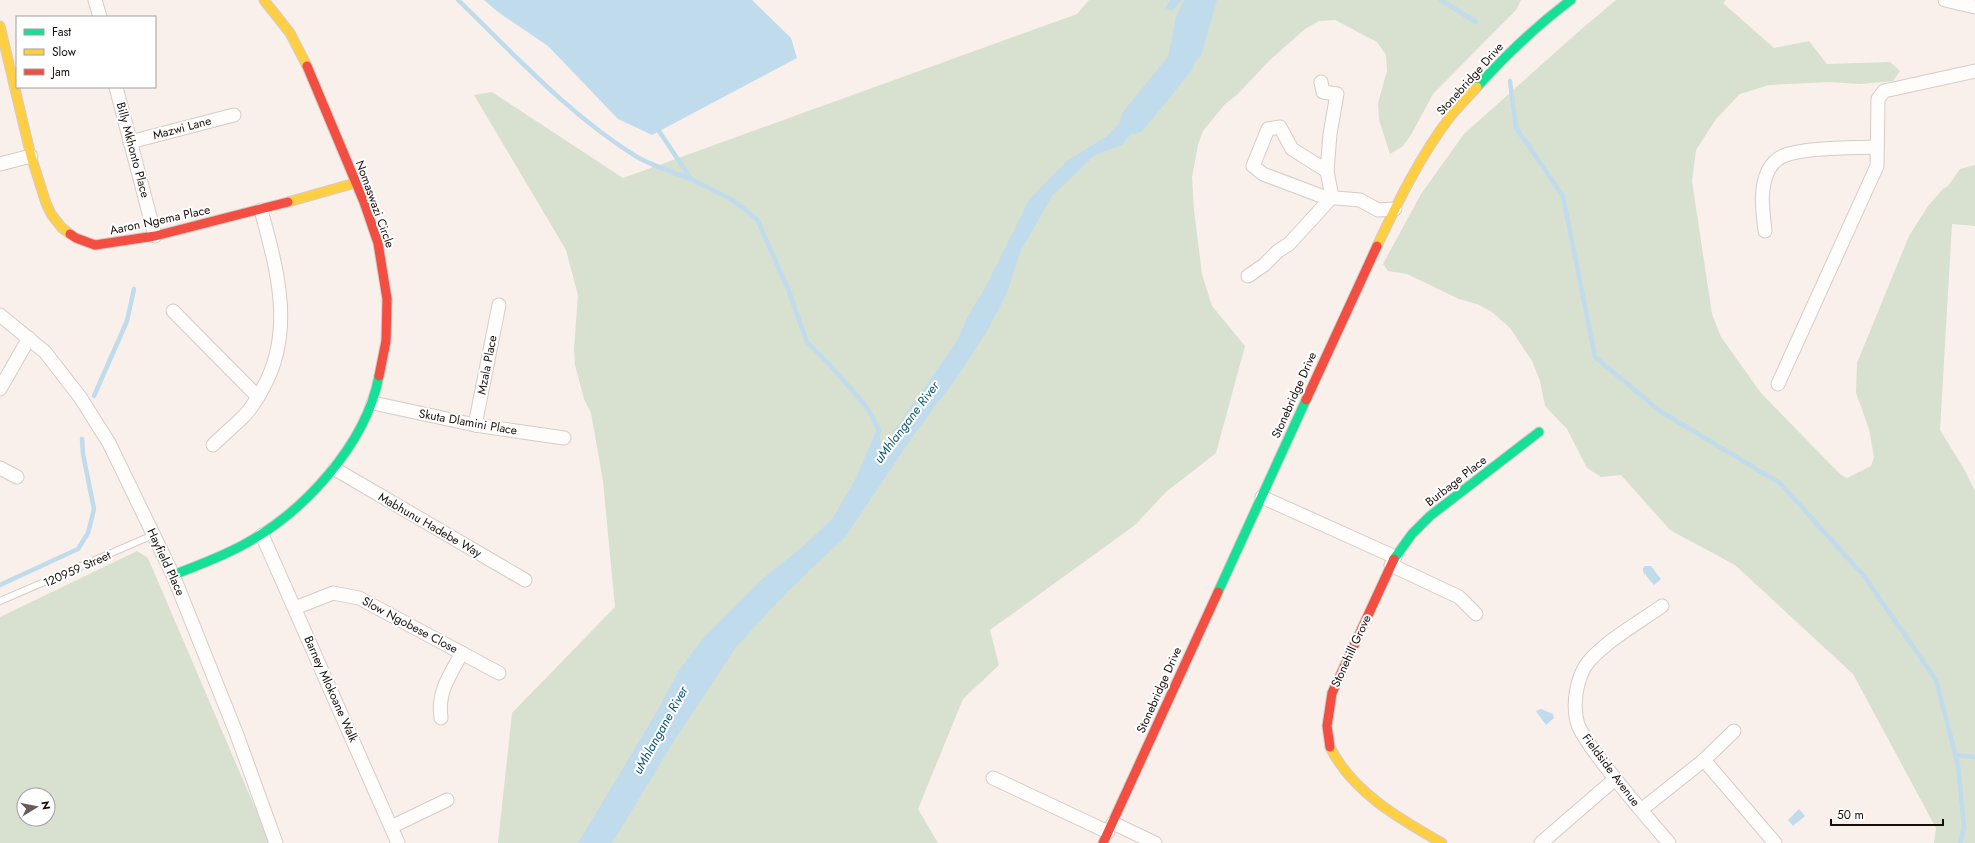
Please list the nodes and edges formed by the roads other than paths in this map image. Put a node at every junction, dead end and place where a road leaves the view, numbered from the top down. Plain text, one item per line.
1 (96, 0) edge
2 (264, 0) edge
3 (1571, 0) edge
4 (1945, 0) edge
5 (1975, 7) edge
6 (100, 16) edge
7 (0, 26) edge
8 (1975, 71) edge
9 (1321, 82) dead end
10 (116, 88) edge
11 (234, 115) dead end
12 (130, 142) junction
13 (1877, 147) junction
14 (31, 156) junction
15 (0, 164) edge
16 (1327, 171) junction
17 (355, 183) junction
18 (1332, 197) junction
19 (1395, 209) junction
20 (261, 210) junction
21 (1765, 232) dead end
22 (155, 236) junction
23 (1248, 276) dead end
24 (499, 305) dead end
25 (173, 311) dead end
26 (0, 314) edge
27 (29, 338) junction
28 (1778, 384) dead end
29 (0, 389) edge
30 (258, 397) junction
31 (373, 403) junction
32 (475, 425) junction
33 (1539, 432) dead end
34 (564, 438) dead end
35 (213, 445) dead end
36 (0, 468) edge
37 (334, 469) junction
38 (17, 477) dead end
39 (1262, 497) junction
40 (153, 535) junction
41 (262, 535) junction
42 (1393, 561) junction
43 (173, 575) junction
44 (525, 580) dead end
45 (0, 601) edge
46 (1662, 606) dead end
47 (295, 608) junction
48 (1476, 614) dead end
49 (462, 653) junction
50 (499, 673) dead end
51 (441, 718) dead end
52 (1734, 731) dead end
53 (1704, 760) junction
54 (993, 778) dead end
55 (1615, 779) junction
56 (447, 800) dead end
57 (1641, 810) junction
58 (391, 827) junction
59 (1108, 833) edge
60 (276, 843) edge
61 (398, 843) edge
62 (1155, 843) edge
63 (1442, 843) edge
64 (1541, 843) edge
65 (1669, 843) edge
66 (1775, 843) edge

1 - 6 street
2 - 17 street, Nomaswazi Circle
3 - 19 street, Stonebridge Drive
4 - 5 street
7 - 14 street, Aaron Ngema Place
8 - 13 street
9 - 16 street
10 - 12 street, Billy Mkhonto Place
11 - 12 street, Mazwi Lane
12 - 22 street, Billy Mkhonto Place
13 - 21 street
13 - 28 street
14 - 15 street
14 - 22 street, Aaron Ngema Place
16 - 18 street
16 - 18 street
17 - 20 street, Aaron Ngema Place
17 - 31 street, Nomaswazi Circle
18 - 19 street
18 - 23 street
19 - 39 street, Stonebridge Drive
20 - 22 street, Aaron Ngema Place
20 - 30 street
24 - 32 street, Mzala Place
25 - 30 street
26 - 27 street, Hayfield Place
27 - 29 street
27 - 40 street, Hayfield Place
30 - 35 street
31 - 32 street, Skuta Dlamini Place
31 - 37 street, Nomaswazi Circle
32 - 34 street, Skuta Dlamini Place
33 - 42 street, Burbage Place
36 - 38 street
37 - 41 street, Nomaswazi Circle
37 - 44 street, Mabhunu Hadebe Way
39 - 42 street
39 - 59 street, Stonebridge Drive
40 - 43 street, Hayfield Place
40 - 45 lane, 120959 Street
41 - 43 street, Nomaswazi Circle
41 - 47 street, Barney Mlokoane Walk
42 - 48 street
42 - 63 street, Stonehill Grove
43 - 60 street, Hayfield Place
46 - 55 street, Fieldside Avenue
47 - 49 street, Slow Ngobese Close
47 - 58 street, Barney Mlokoane Walk
49 - 50 street, Slow Ngobese Close
49 - 51 street
52 - 53 street
53 - 57 street
53 - 66 street
54 - 59 street
55 - 57 street, Fieldside Avenue
55 - 64 street
56 - 58 street
57 - 65 street, Fieldside Avenue
58 - 61 street, Barney Mlokoane Walk
59 - 62 street

